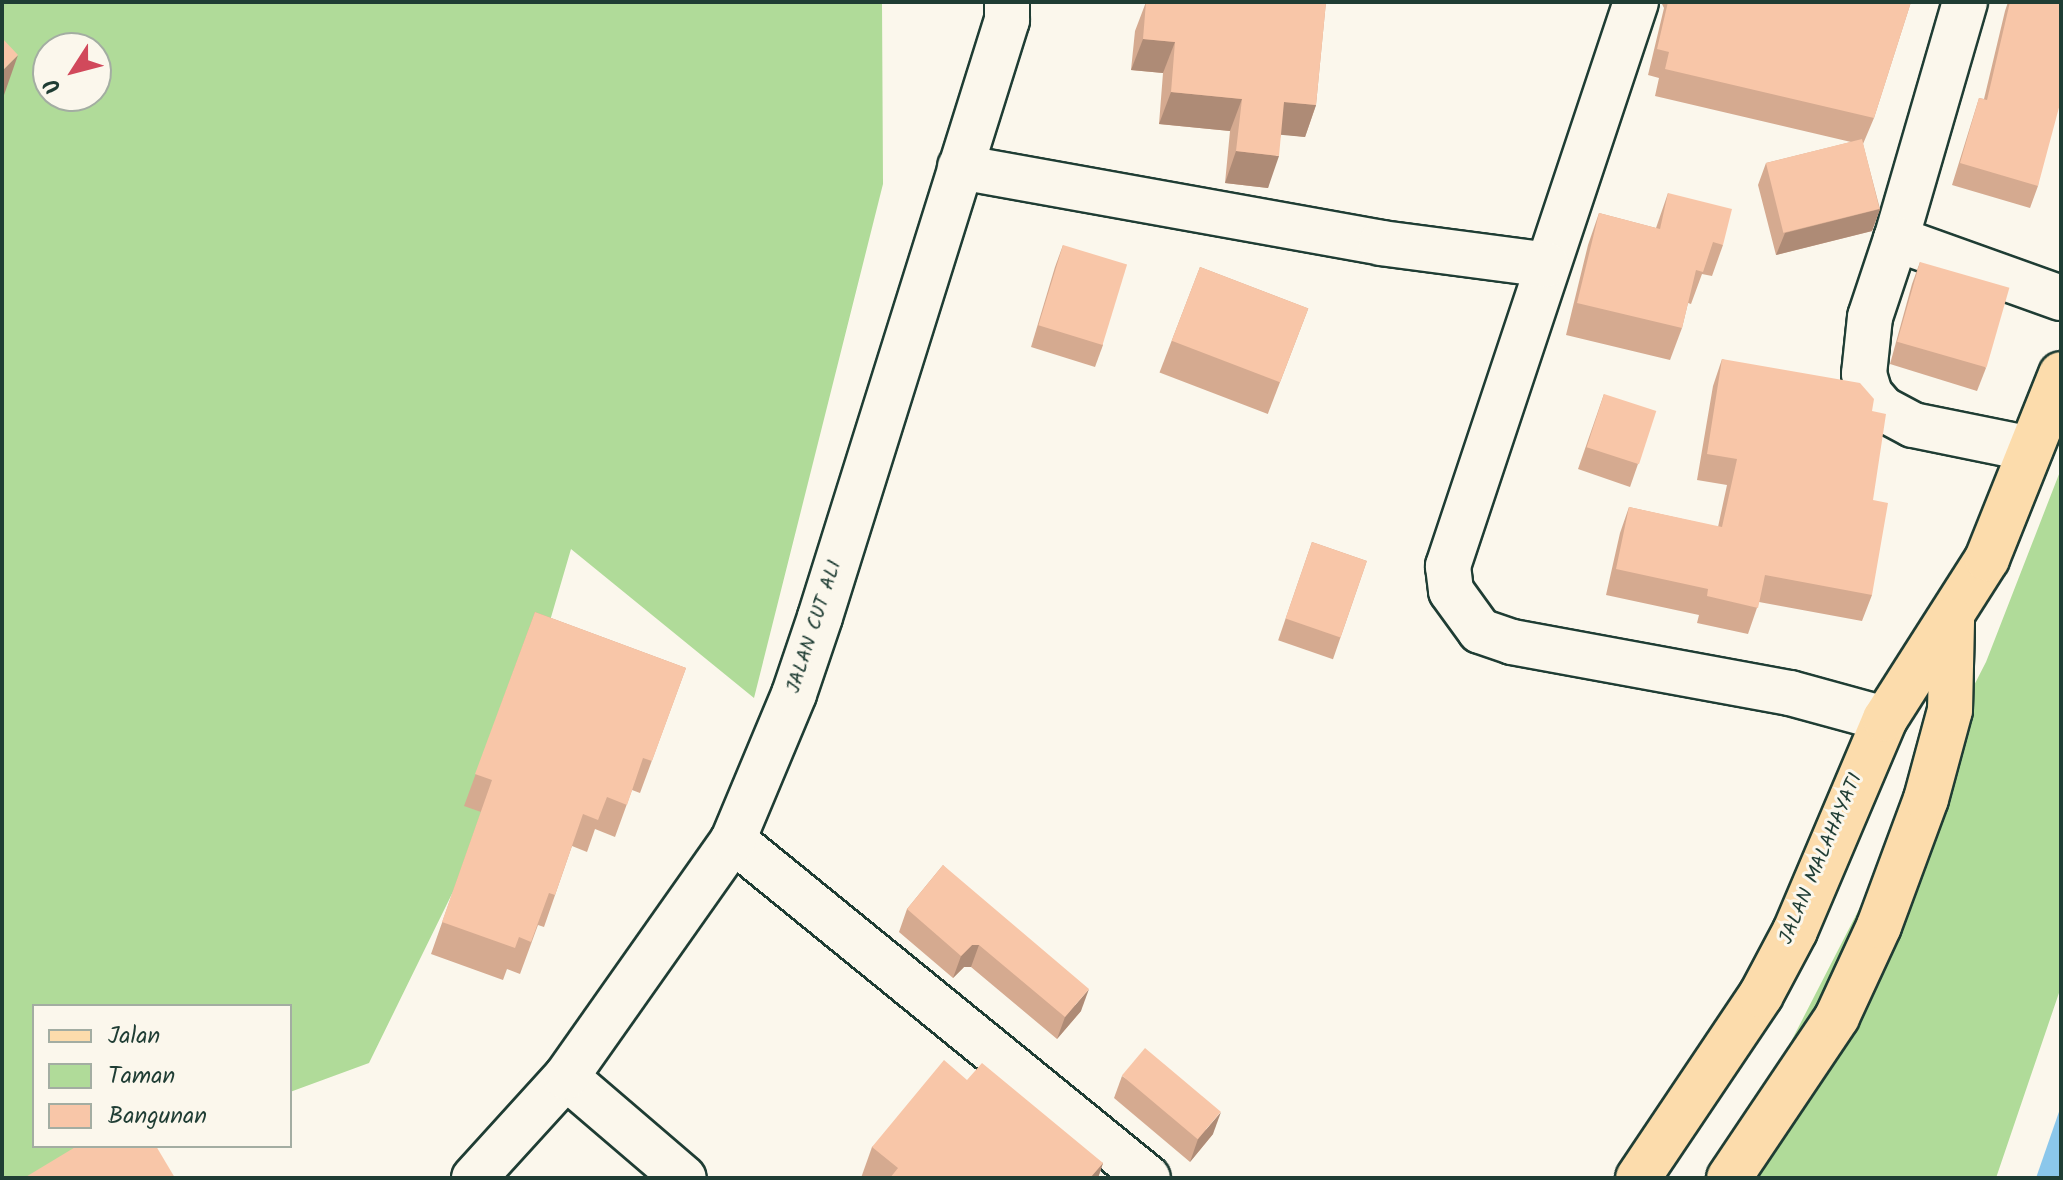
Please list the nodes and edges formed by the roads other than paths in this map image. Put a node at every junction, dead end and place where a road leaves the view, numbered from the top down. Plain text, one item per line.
1 (1007, 2) edge
2 (1636, 2) edge
3 (1965, 2) edge
4 (960, 167) junction
5 (1896, 239) junction
6 (1547, 265) junction
7 (2061, 298) edge
8 (2061, 374) edge
9 (2031, 449) junction
10 (1952, 620) junction
11 (1885, 719) junction
12 (733, 840) junction
13 (566, 1077) junction
14 (474, 1178) edge
15 (684, 1178) edge
16 (1148, 1178) edge
17 (1638, 1178) edge
18 (1729, 1178) edge

1 - 4 street, JALAN CUT ALI
2 - 6 street
3 - 5 street
4 - 6 street
4 - 12 street, JALAN CUT ALI
5 - 7 street
5 - 9 street
6 - 11 street
8 - 9 main road, JALAN MALAHAYATI
9 - 10 main road, JALAN MALAHAYATI
10 - 11 main road, JALAN MALAHAYATI
10 - 18 main road, JALAN MALAHAYATI
11 - 17 main road, JALAN MALAHAYATI
12 - 13 street, JALAN CUT ALI
12 - 16 street
13 - 14 street, JALAN CUT ALI
13 - 15 street

